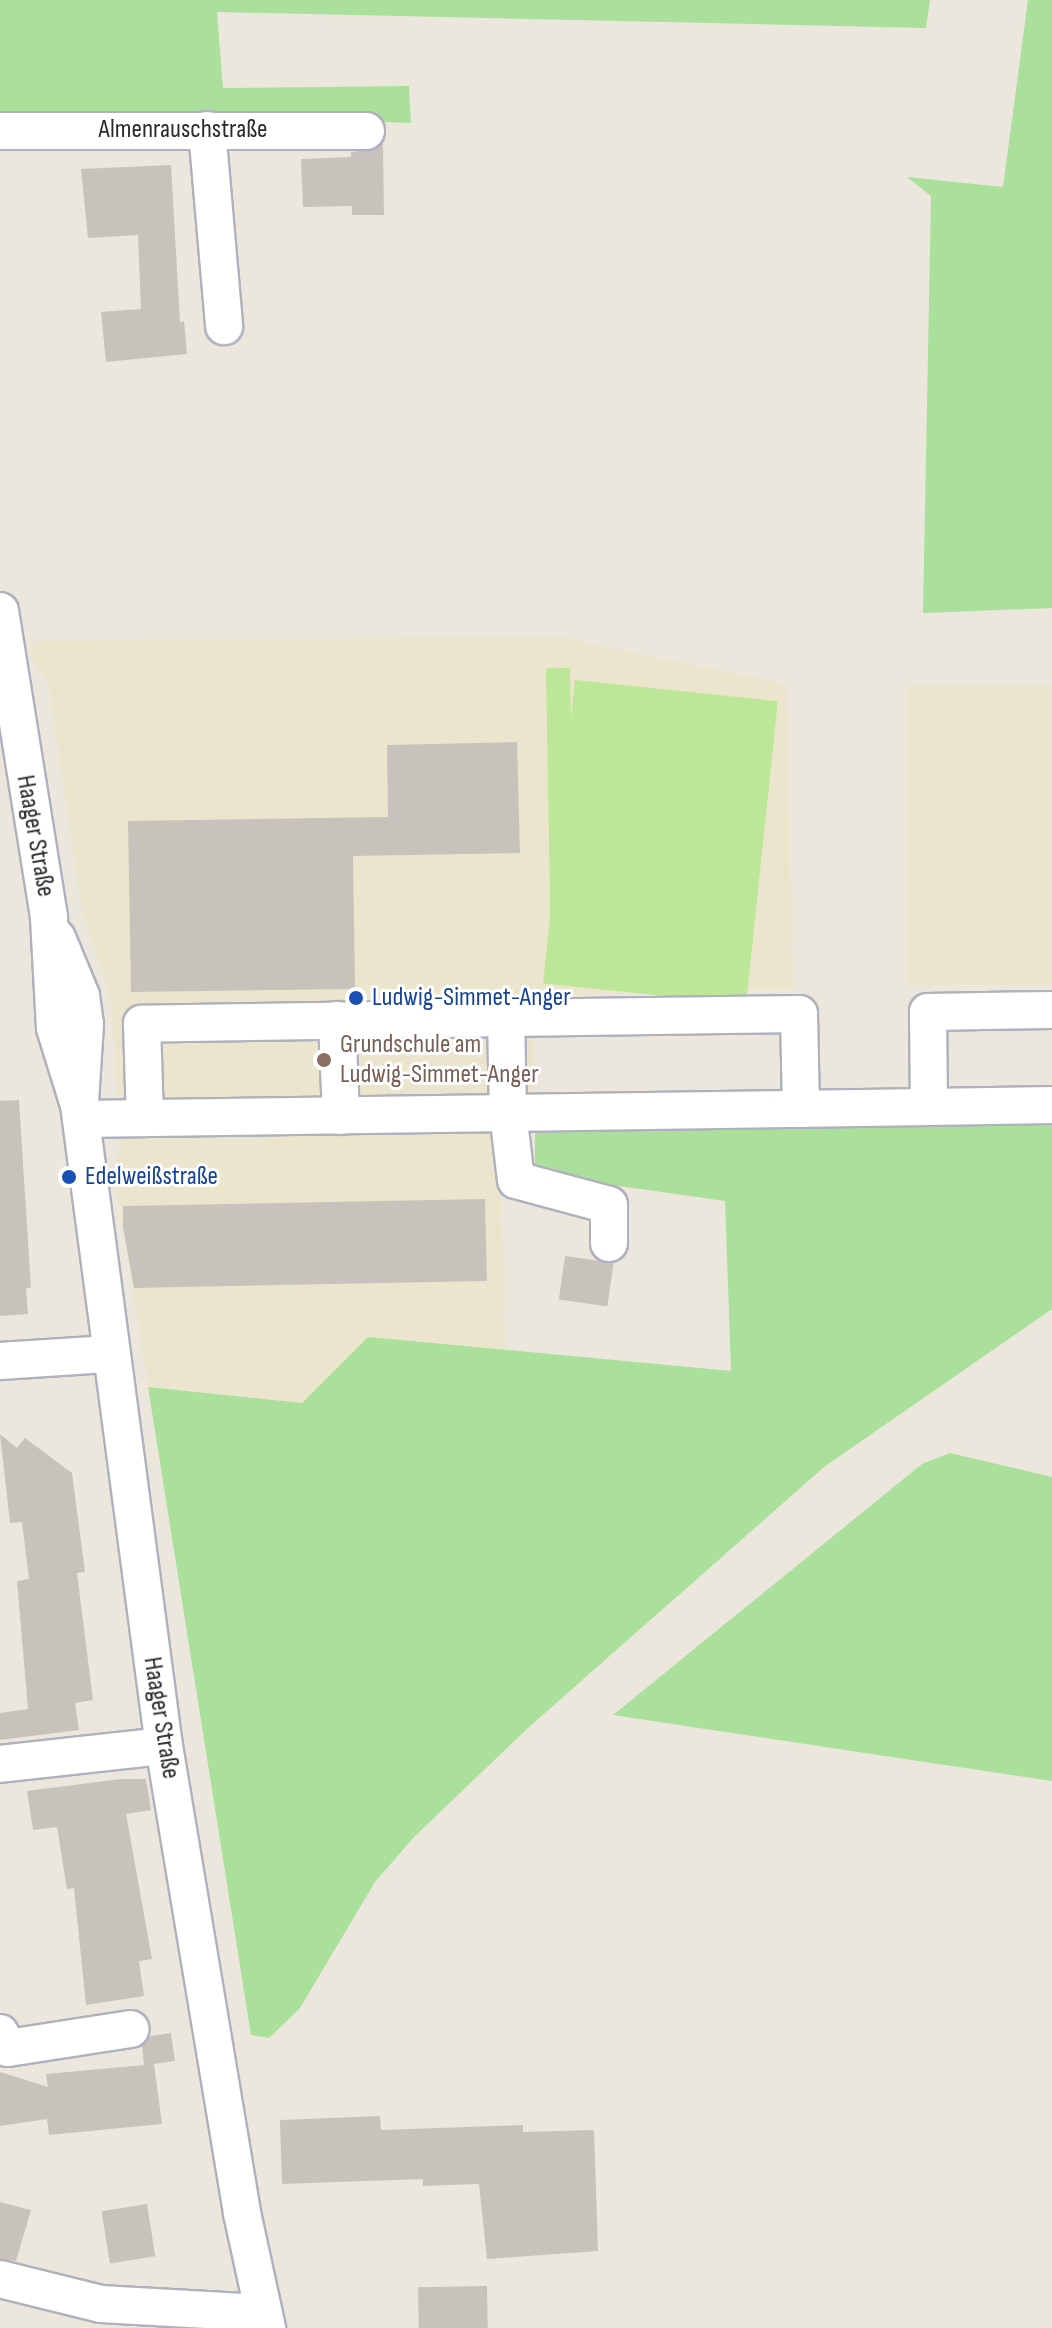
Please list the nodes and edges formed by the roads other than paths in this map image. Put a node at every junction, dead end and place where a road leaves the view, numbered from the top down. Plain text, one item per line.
1 (207, 130) junction
2 (0, 131) edge
3 (366, 131) dead end
4 (224, 326) dead end
5 (0, 611) edge
6 (1052, 1010) edge
7 (506, 1018) junction
8 (337, 1020) junction
9 (1052, 1105) edge
10 (929, 1107) junction
11 (801, 1109) junction
12 (80, 1112) junction
13 (508, 1113) junction
14 (341, 1116) junction
15 (145, 1118) junction
16 (609, 1243) dead end
17 (108, 1354) junction
18 (0, 1361) edge
19 (164, 1746) junction
20 (0, 1764) edge
21 (131, 2029) dead end
22 (0, 2033) edge
23 (0, 2279) edge
24 (264, 2320) edge

1 - 2 street, Almenrauschstraße
1 - 3 street, Almenrauschstraße
1 - 4 street
5 - 12 street, Haager Straße
6 - 10 street
7 - 8 street
7 - 11 street
7 - 13 street
8 - 14 street
8 - 15 street
9 - 10 street
10 - 11 street
11 - 13 street
12 - 15 street
12 - 17 street, Haager Straße
13 - 14 street
13 - 16 street
14 - 15 street
17 - 18 street
17 - 19 street, Haager Straße
19 - 20 street
19 - 24 street, Haager Straße
21 - 22 street
23 - 24 street

